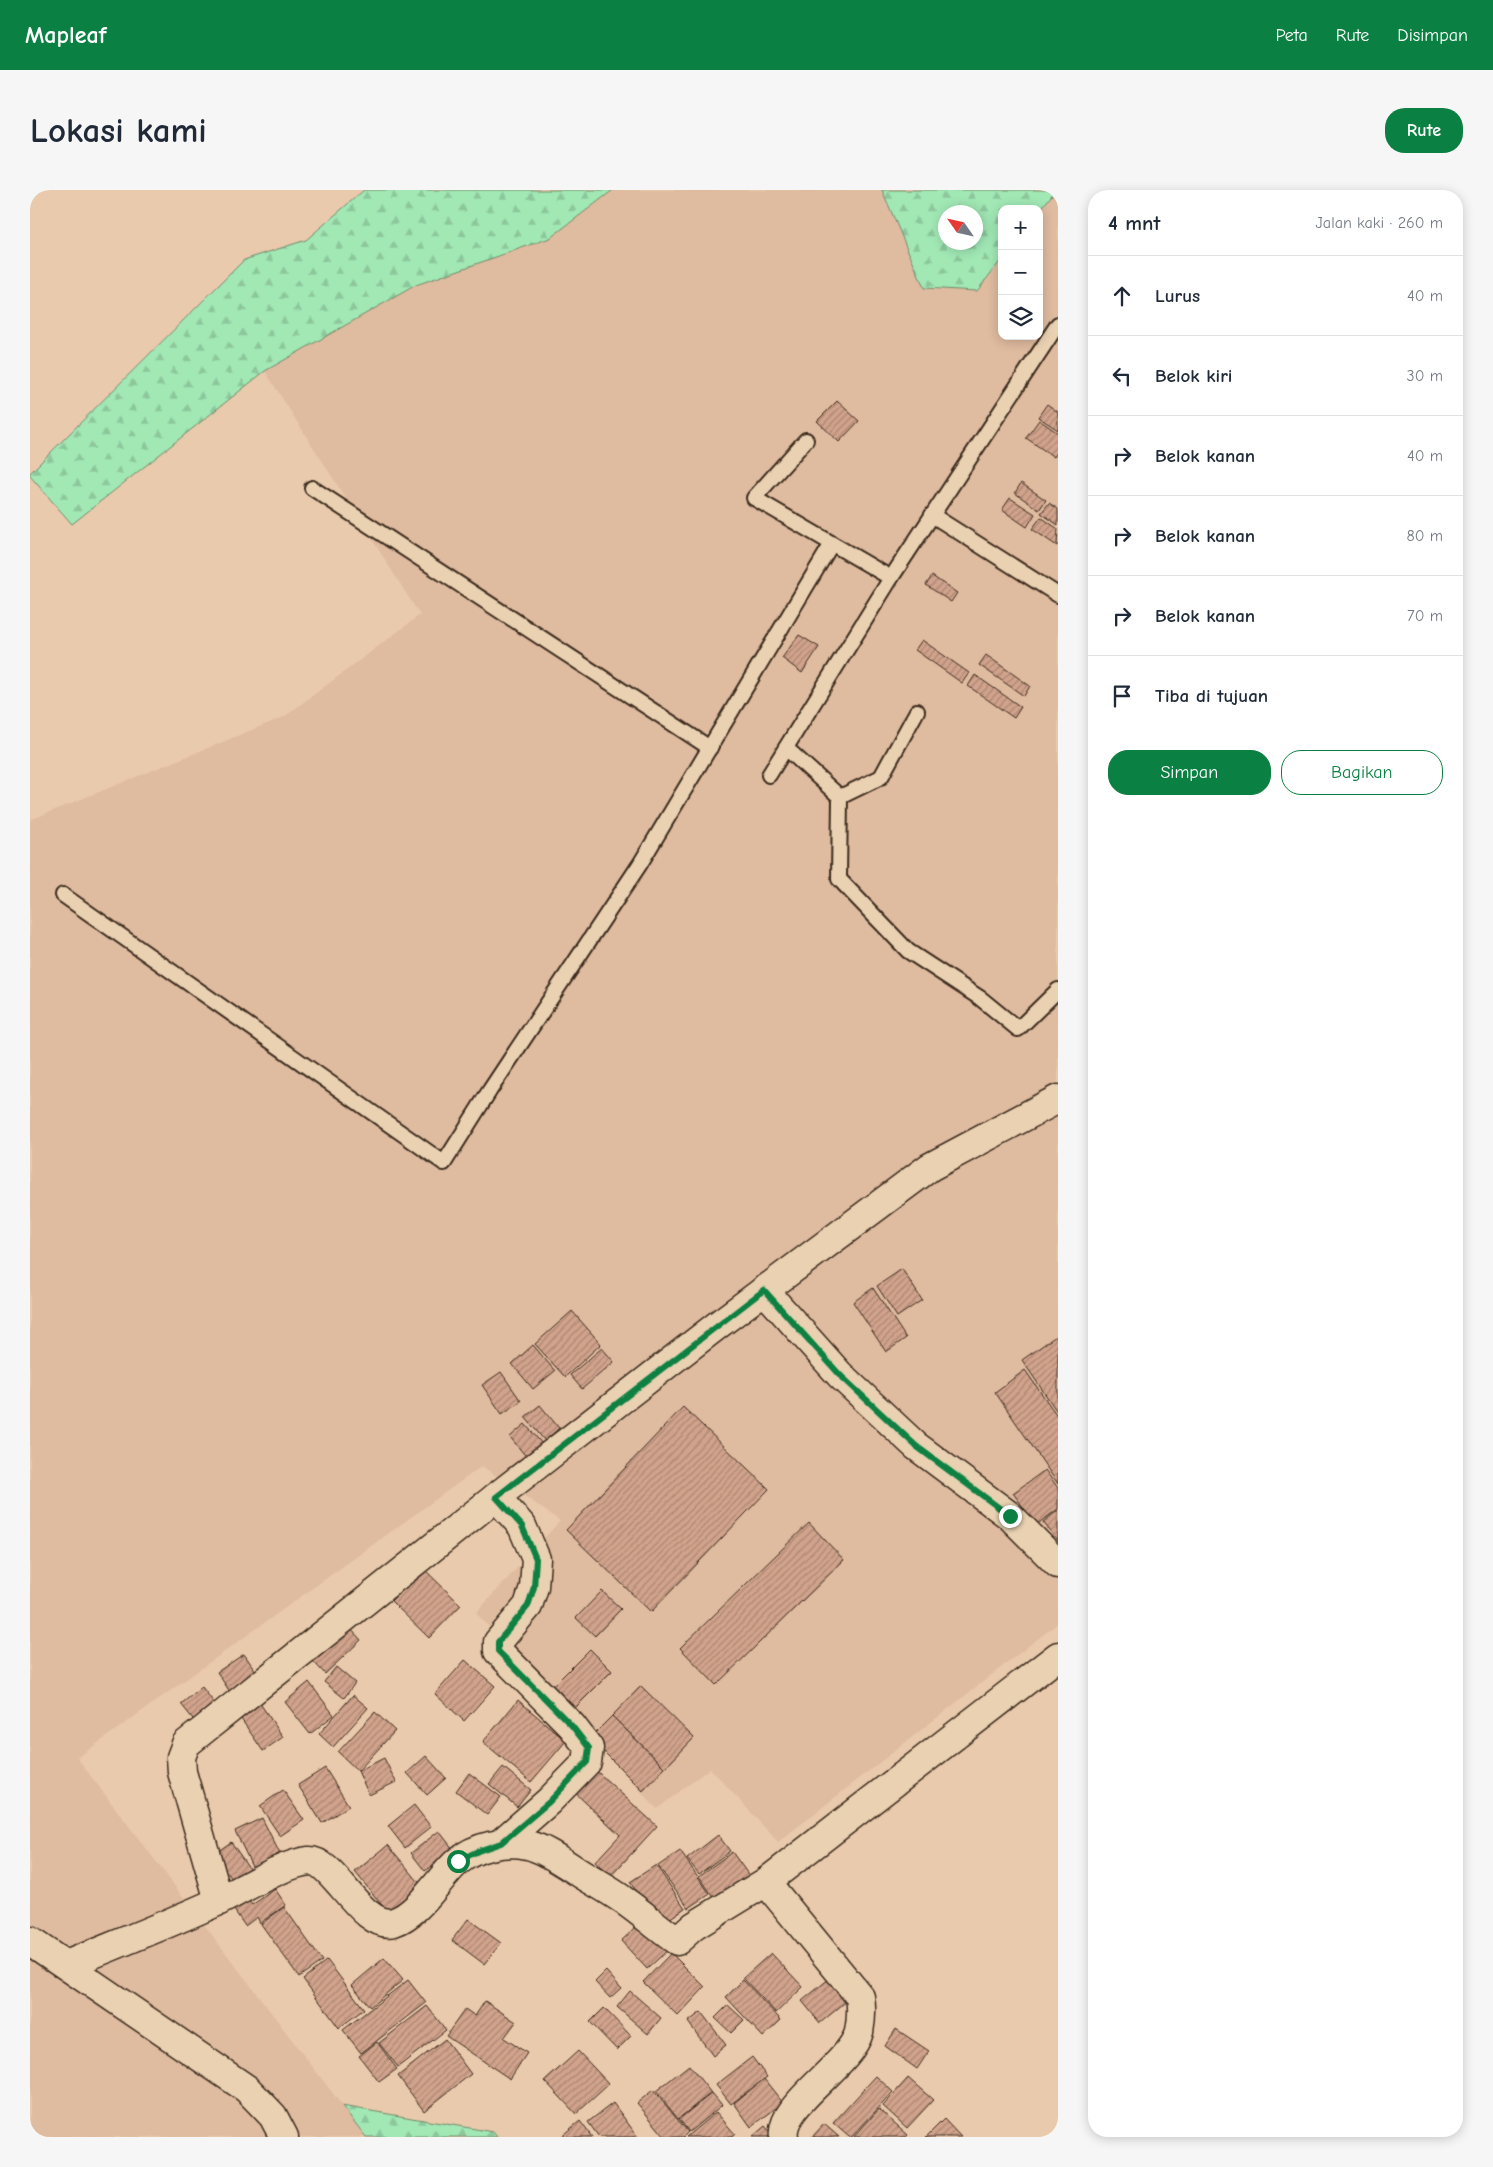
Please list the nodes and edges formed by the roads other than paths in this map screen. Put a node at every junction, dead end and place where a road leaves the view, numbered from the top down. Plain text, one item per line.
1 (1058, 324) edge
2 (806, 440) dead end
3 (312, 488) dead end
4 (932, 515) junction
5 (831, 545) junction
6 (891, 578) junction
7 (1058, 595) edge
8 (917, 711) dead end
9 (710, 748) junction
10 (786, 748) junction
11 (770, 775) dead end
12 (840, 797) junction
13 (64, 895) dead end
14 (1058, 990) edge
15 (1058, 1099) edge
16 (764, 1290) junction
17 (496, 1497) junction
18 (1058, 1564) edge
19 (1058, 1656) edge
20 (501, 1843) junction
21 (766, 1882) junction
22 (219, 1901) junction
23 (30, 1941) edge
24 (66, 1965) junction
25 (284, 2137) edge
26 (784, 2137) edge

1 - 4 lane
2 - 5 lane
3 - 9 lane
4 - 6 lane
4 - 7 lane
5 - 6 lane
5 - 9 lane
6 - 10 lane
8 - 12 lane
9 - 13 lane
10 - 11 lane
10 - 12 lane
12 - 14 lane
15 - 16 street
16 - 17 street
16 - 18 street
17 - 20 street
17 - 22 street
19 - 21 street
20 - 21 street
20 - 22 street
21 - 26 street
22 - 24 street
23 - 24 street
24 - 25 street

